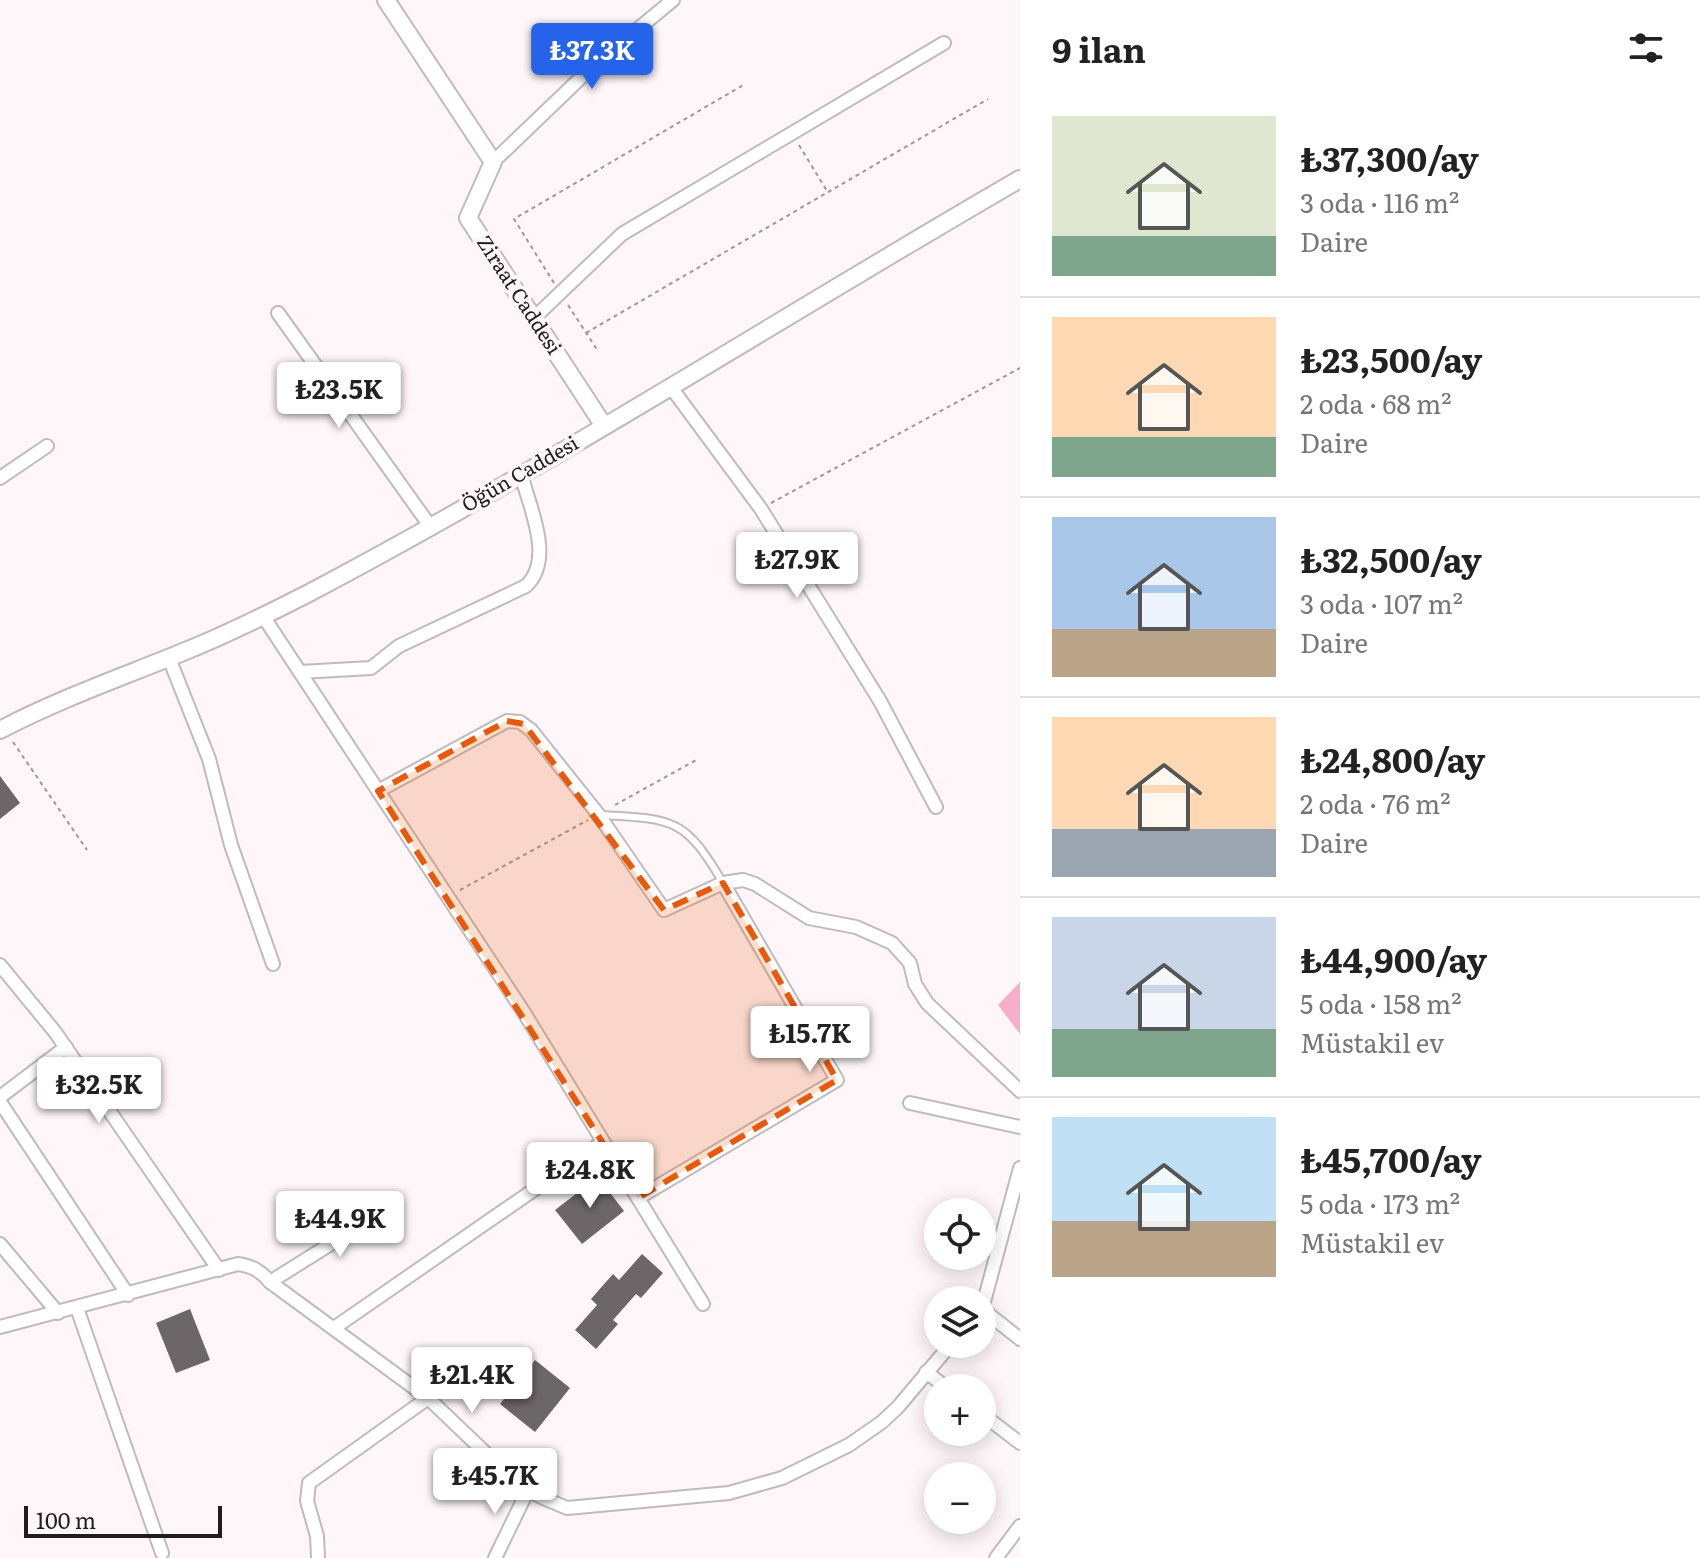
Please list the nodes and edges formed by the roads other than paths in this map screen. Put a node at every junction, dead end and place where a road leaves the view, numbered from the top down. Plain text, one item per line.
1 (386, 0) edge
2 (673, 0) edge
3 (944, 43) dead end
4 (493, 162) junction
5 (1020, 179) edge
6 (278, 313) dead end
7 (534, 318) junction
8 (670, 386) junction
9 (604, 426) junction
10 (47, 446) dead end
11 (521, 474) junction
12 (0, 478) edge
13 (430, 526) junction
14 (263, 616) junction
15 (169, 658) junction
16 (300, 672) junction
17 (2, 729) edge
18 (378, 791) junction
19 (936, 807) dead end
20 (598, 814) junction
21 (723, 883) junction
22 (273, 964) dead end
23 (0, 965) edge
24 (66, 1047) junction
25 (1020, 1091) edge
26 (0, 1099) edge
27 (910, 1103) dead end
28 (1020, 1127) edge
29 (603, 1142) junction
30 (1020, 1168) edge
31 (638, 1198) junction
32 (391, 1206) dead end
33 (0, 1244) edge
34 (219, 1270) junction
35 (270, 1282) junction
36 (988, 1286) edge
37 (128, 1295) junction
38 (703, 1304) dead end
39 (77, 1308) junction
40 (58, 1313) junction
41 (996, 1320) edge
42 (0, 1327) edge
43 (334, 1328) junction
44 (1020, 1339) edge
45 (938, 1358) edge
46 (926, 1372) junction
47 (929, 1374) edge
48 (428, 1398) junction
49 (996, 1425) edge
50 (1020, 1443) edge
51 (528, 1490) junction
52 (1020, 1526) edge
53 (162, 1553) dead end
54 (318, 1558) edge
55 (495, 1558) edge
56 (996, 1558) edge

1 - 4 street
2 - 4 street
3 - 7 street
4 - 7 street, Ziraat Caddesi
5 - 8 street, Öğün Caddesi
6 - 13 street
7 - 9 street, Ziraat Caddesi
8 - 9 street, Öğün Caddesi
8 - 19 street
9 - 11 street, Öğün Caddesi
10 - 12 street
11 - 13 street, Öğün Caddesi
11 - 16 street
13 - 14 street, Öğün Caddesi
14 - 15 street, Öğün Caddesi
14 - 16 street
15 - 17 street, Öğün Caddesi
15 - 22 street
16 - 18 street
18 - 20 street
18 - 29 street
20 - 21 lane
20 - 21 street
21 - 25 street
21 - 31 street
23 - 24 street
24 - 26 street
24 - 34 street
26 - 37 street
27 - 28 street
29 - 31 street
29 - 43 street
30 - 36 street
31 - 38 street
32 - 35 street
33 - 40 street
34 - 35 street
34 - 37 street
35 - 43 street
37 - 39 street
39 - 40 street
39 - 53 street
40 - 42 street
41 - 44 street
43 - 48 street
45 - 46 street
46 - 47 street
46 - 51 street
48 - 51 street
48 - 54 street
49 - 50 street
51 - 55 street
52 - 56 street

